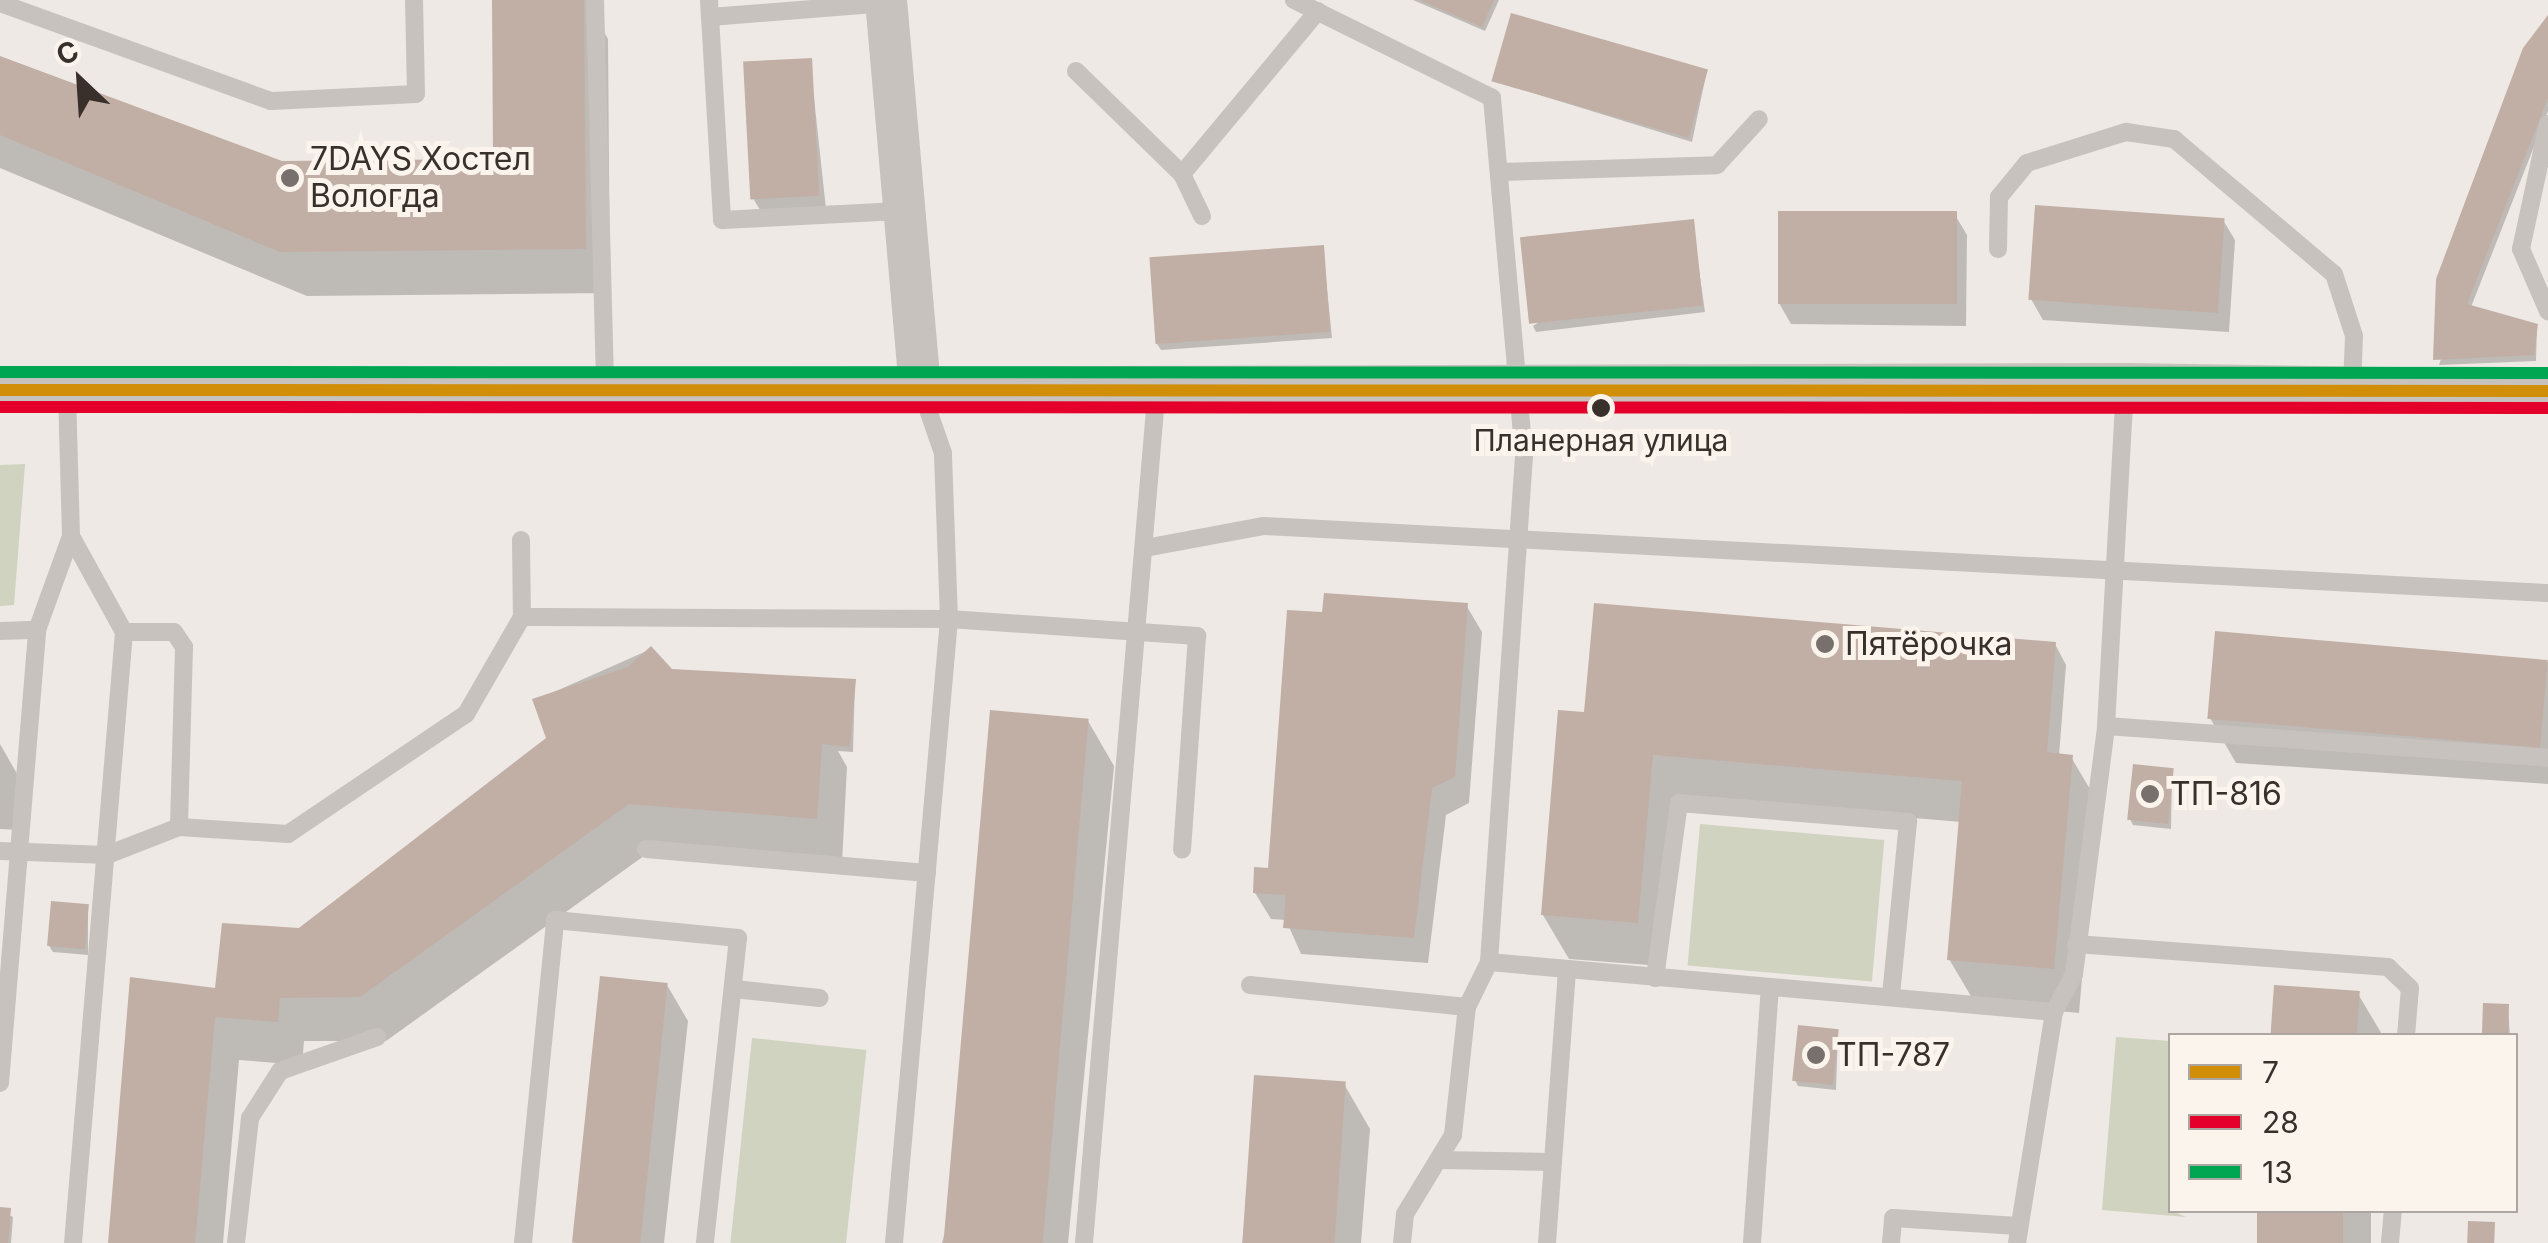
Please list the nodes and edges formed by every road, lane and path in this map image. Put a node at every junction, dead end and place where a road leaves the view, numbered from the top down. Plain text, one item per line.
1 (414, 0) edge
2 (594, 0) edge
3 (1294, 0) edge
4 (887, 2) edge
5 (0, 3) edge
6 (710, 8) edge
7 (1318, 11) junction
8 (1076, 71) dead end
9 (1759, 119) dead end
10 (2548, 124) edge
11 (1499, 172) junction
12 (1182, 174) junction
13 (900, 211) junction
14 (1202, 216) dead end
15 (1998, 250) dead end
16 (2548, 311) edge
17 (2125, 384) junction
18 (1517, 385) junction
19 (605, 386) junction
20 (920, 386) junction
21 (1156, 387) junction
22 (2352, 388) junction
23 (0, 390) edge
24 (67, 390) junction
25 (2548, 391) edge
26 (1520, 535) junction
27 (71, 536) junction
28 (521, 540) dead end
29 (1145, 548) junction
30 (2119, 574) junction
31 (2548, 593) edge
32 (522, 617) junction
33 (949, 619) junction
34 (37, 630) junction
35 (0, 631) edge
36 (1138, 631) junction
37 (124, 632) junction
38 (2106, 726) junction
39 (2548, 758) edge
40 (179, 826) junction
41 (646, 849) dead end
42 (1182, 849) dead end
43 (20, 850) junction
44 (0, 851) edge
45 (107, 855) junction
46 (927, 873) junction
47 (2076, 944) junction
48 (1489, 962) junction
49 (1567, 970) junction
50 (1655, 978) junction
51 (1250, 985) dead end
52 (1770, 988) junction
53 (734, 989) junction
54 (1891, 996) junction
55 (820, 998) dead end
56 (1468, 1007) junction
57 (2054, 1012) junction
58 (2406, 1033) edge
59 (377, 1037) dead end
60 (0, 1082) edge
61 (1439, 1160) junction
62 (1553, 1162) junction
63 (2393, 1213) edge
64 (2017, 1234) edge
65 (73, 1243) edge
66 (236, 1243) edge
67 (522, 1243) edge
68 (705, 1243) edge
69 (894, 1243) edge
70 (1084, 1243) edge
71 (1402, 1243) edge
72 (1548, 1243) edge
73 (1752, 1243) edge
74 (1890, 1243) edge
75 (2390, 1243) edge

1 - 5 lane
2 - 19 lane
3 - 7 lane
4 - 6 lane
4 - 13 street
6 - 13 lane
7 - 11 lane
7 - 12 lane
8 - 12 lane
9 - 11 lane
10 - 16 lane
11 - 18 lane
12 - 14 lane
13 - 20 street
15 - 22 lane
17 - 18 street
17 - 22 street
17 - 30 lane
18 - 21 street
18 - 26 lane
19 - 20 street
19 - 24 street
20 - 21 street
20 - 33 lane
21 - 29 lane
22 - 25 street
23 - 24 street
24 - 27 lane
26 - 29 lane
26 - 30 lane
26 - 48 lane
27 - 34 lane
27 - 37 lane
28 - 32 lane
29 - 36 lane
30 - 31 lane
30 - 38 lane
32 - 33 lane
32 - 40 lane
33 - 36 lane
33 - 46 lane
34 - 35 lane
34 - 43 lane
36 - 42 lane
36 - 70 lane
37 - 40 lane
37 - 45 lane
38 - 39 lane
38 - 47 lane
40 - 45 lane
41 - 46 lane
43 - 44 lane
43 - 45 lane
43 - 60 lane
45 - 65 lane
46 - 69 lane
47 - 57 lane
47 - 58 lane
48 - 49 lane
48 - 56 lane
49 - 50 lane
49 - 62 lane
50 - 52 lane
50 - 54 lane
51 - 56 lane
52 - 54 lane
52 - 73 lane
53 - 55 lane
53 - 67 lane
53 - 68 lane
54 - 57 lane
56 - 61 lane
57 - 64 lane
59 - 66 lane
61 - 62 lane
61 - 71 lane
62 - 72 lane
63 - 75 lane
64 - 74 lane

